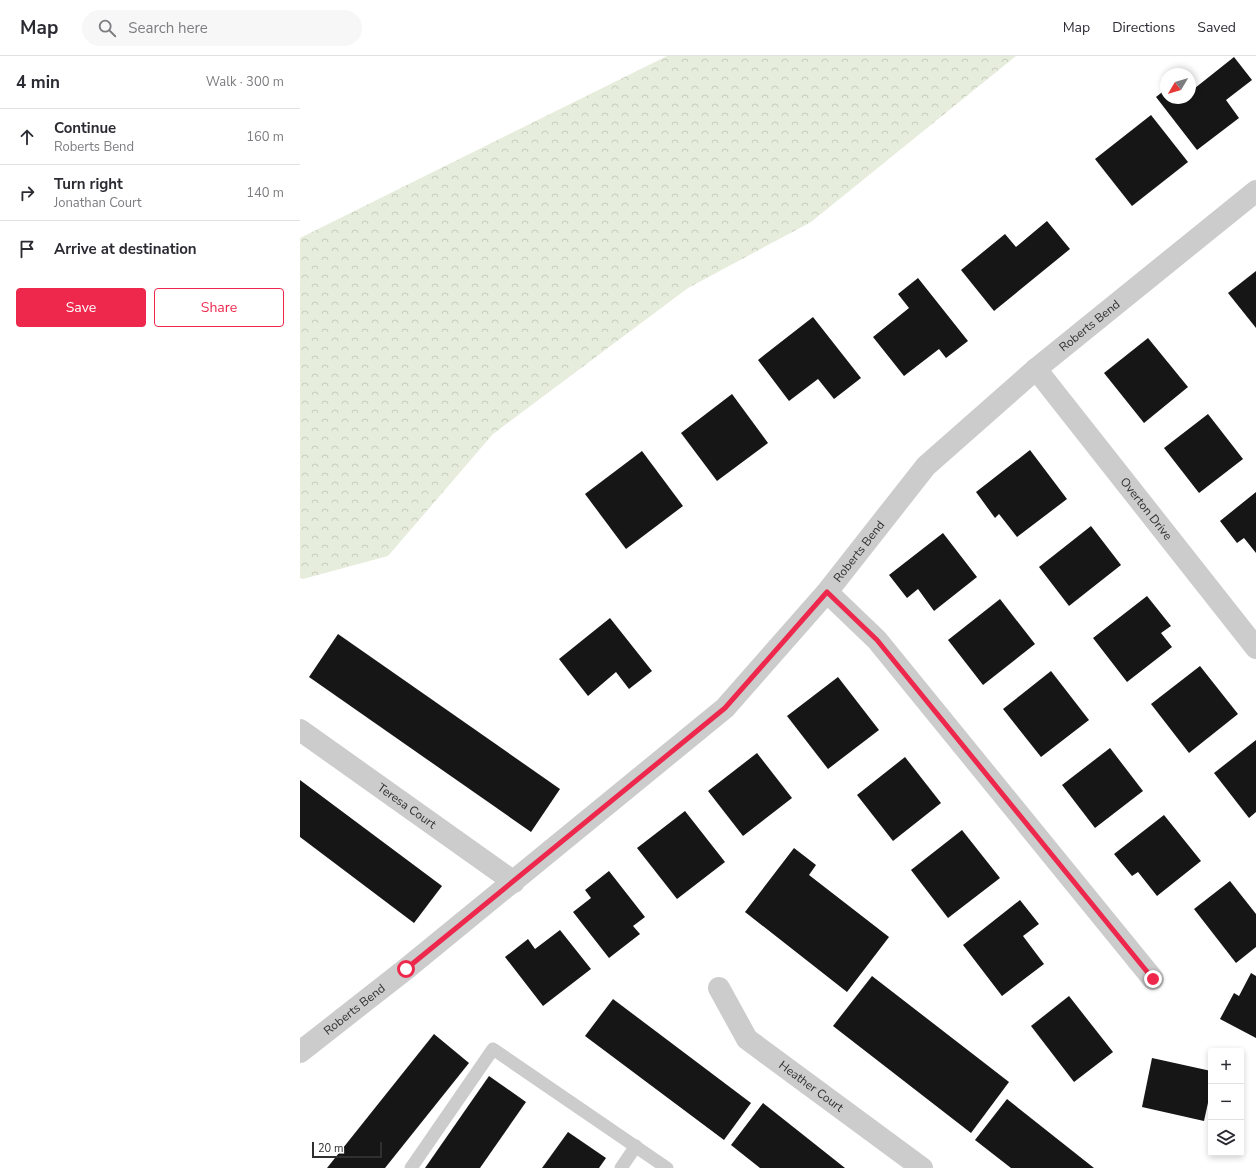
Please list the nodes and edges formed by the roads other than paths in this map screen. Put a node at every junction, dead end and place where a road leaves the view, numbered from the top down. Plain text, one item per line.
1 (1256, 191) edge
2 (1036, 369) junction
3 (827, 592) junction
4 (1256, 648) edge
5 (300, 730) edge
6 (514, 882) junction
7 (1153, 979) dead end
8 (719, 988) dead end
9 (300, 1052) edge
10 (636, 1146) junction
11 (411, 1168) edge
12 (621, 1168) edge
13 (667, 1168) edge
14 (922, 1168) edge

1 - 2 street, Roberts Bend
2 - 3 street, Roberts Bend
2 - 4 street, Overton Drive
3 - 6 street, Roberts Bend
3 - 7 street
5 - 6 street, Teresa Court
6 - 9 street, Roberts Bend
8 - 14 street, Heather Court
10 - 11 lane
10 - 12 lane
10 - 13 lane

